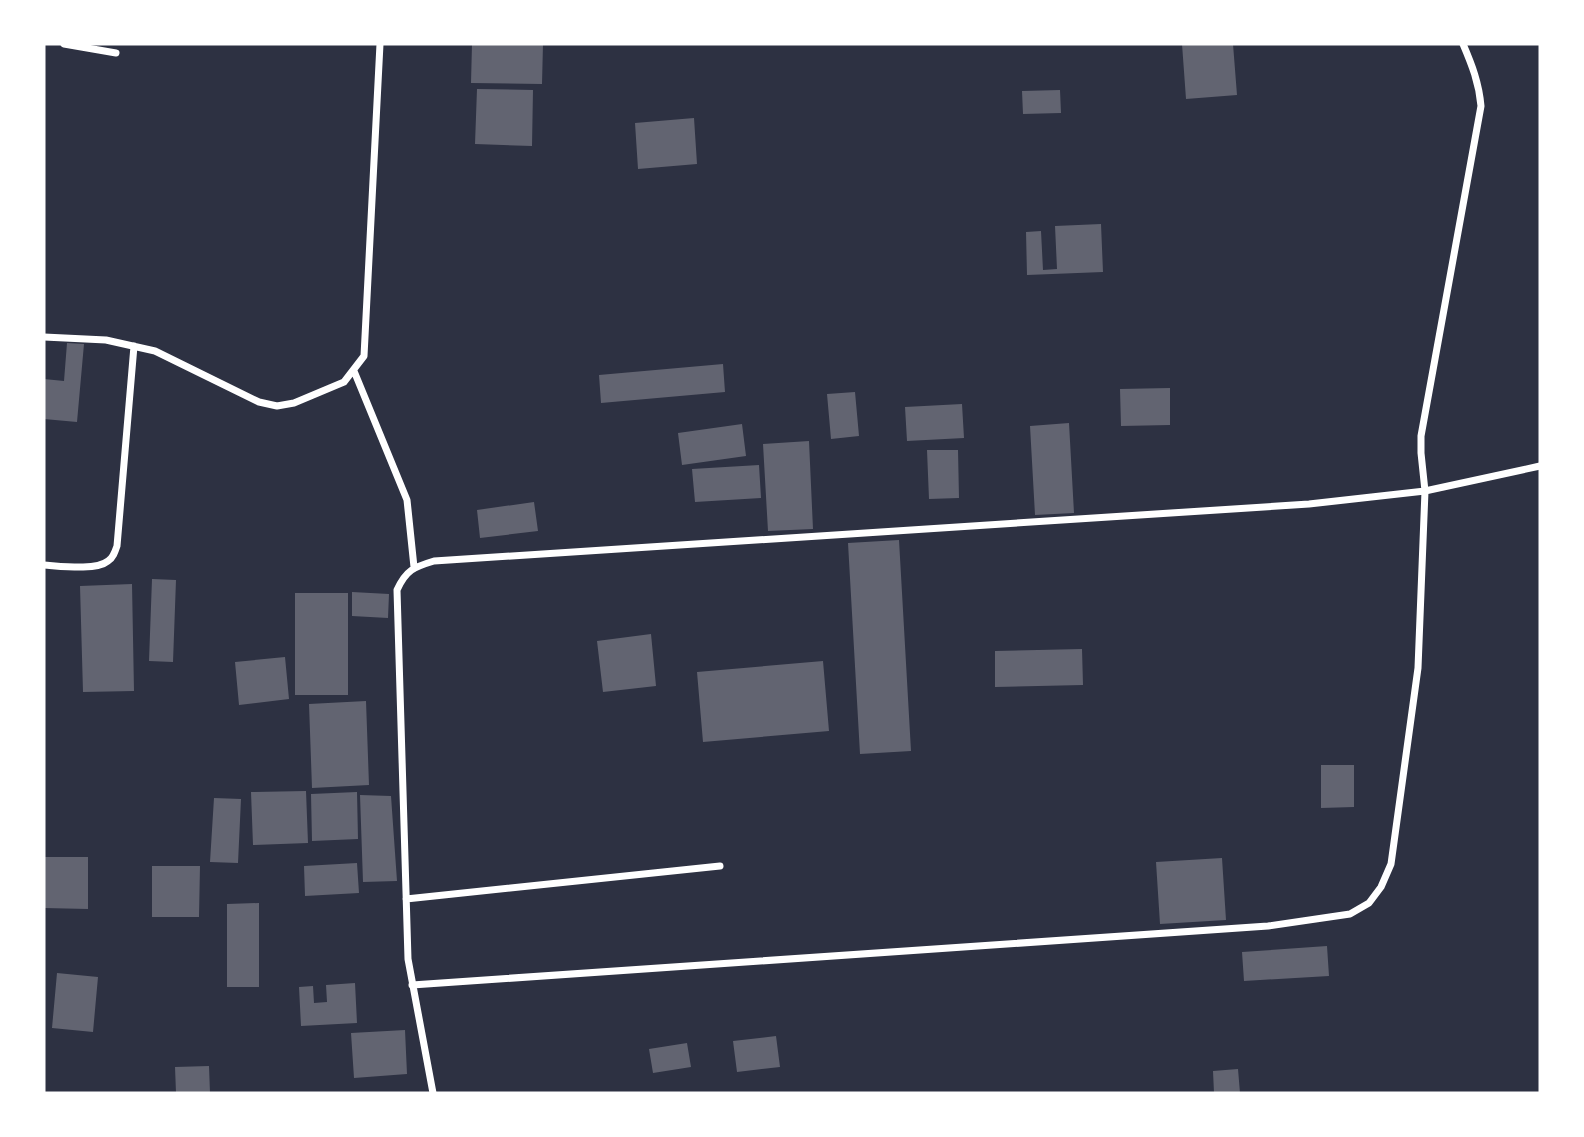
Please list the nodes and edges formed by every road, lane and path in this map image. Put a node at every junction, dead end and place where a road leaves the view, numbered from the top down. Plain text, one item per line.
1 (64, 44) edge
2 (380, 44) edge
3 (1463, 44) edge
4 (116, 52) dead end
5 (44, 337) edge
6 (134, 346) junction
7 (354, 371) junction
8 (1540, 466) edge
9 (1425, 491) junction
10 (44, 565) edge
11 (415, 567) junction
12 (720, 866) dead end
13 (406, 899) junction
14 (412, 985) junction
15 (433, 1093) edge

1 - 4 street
2 - 7 street
3 - 9 street
5 - 6 street
6 - 7 street
6 - 10 street
7 - 11 street
8 - 9 street
9 - 11 street
9 - 14 street
11 - 13 street
12 - 13 street
13 - 14 street
14 - 15 street

